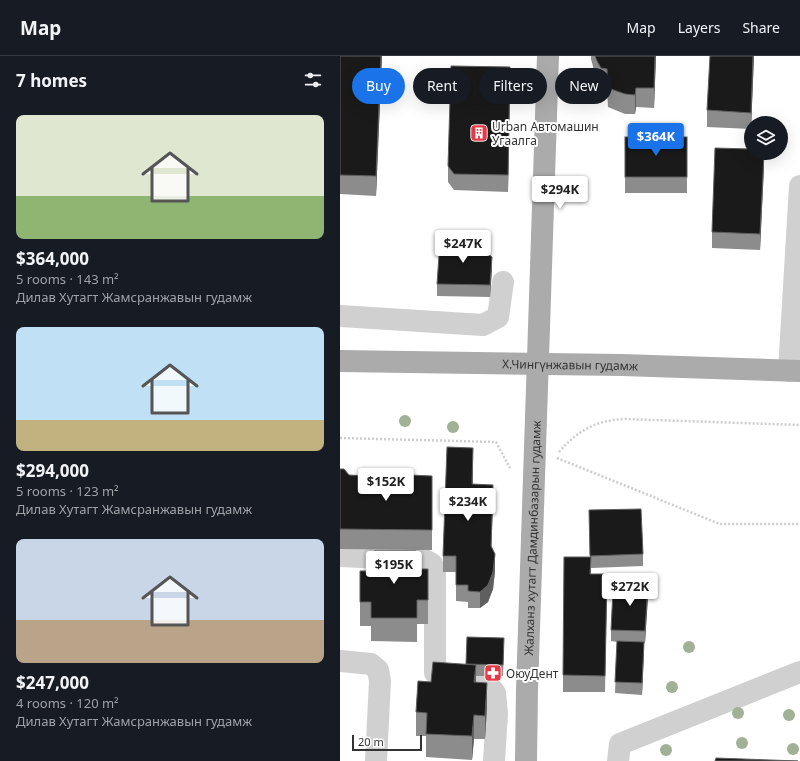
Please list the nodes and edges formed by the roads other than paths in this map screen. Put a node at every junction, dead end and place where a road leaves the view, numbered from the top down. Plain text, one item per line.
1 (548, 56) edge
2 (800, 186) edge
3 (503, 282) dead end
4 (340, 316) edge
5 (340, 360) edge
6 (538, 363) junction
7 (795, 371) edge
8 (340, 556) edge
9 (340, 661) edge
10 (800, 672) edge
11 (376, 761) edge
12 (494, 761) edge
13 (526, 761) edge
14 (618, 761) edge

1 - 6 main road, Жалханз хутагт Дамдинбазарын гудамж
2 - 7 street
3 - 4 street
5 - 6 main road, Х.Чингүнжавын гудамж
6 - 7 main road, Х.Чингүнжавын гудамж
6 - 13 main road, Жалханз хутагт Дамдинбазарын гудамж
8 - 12 street
9 - 11 street
10 - 14 street

